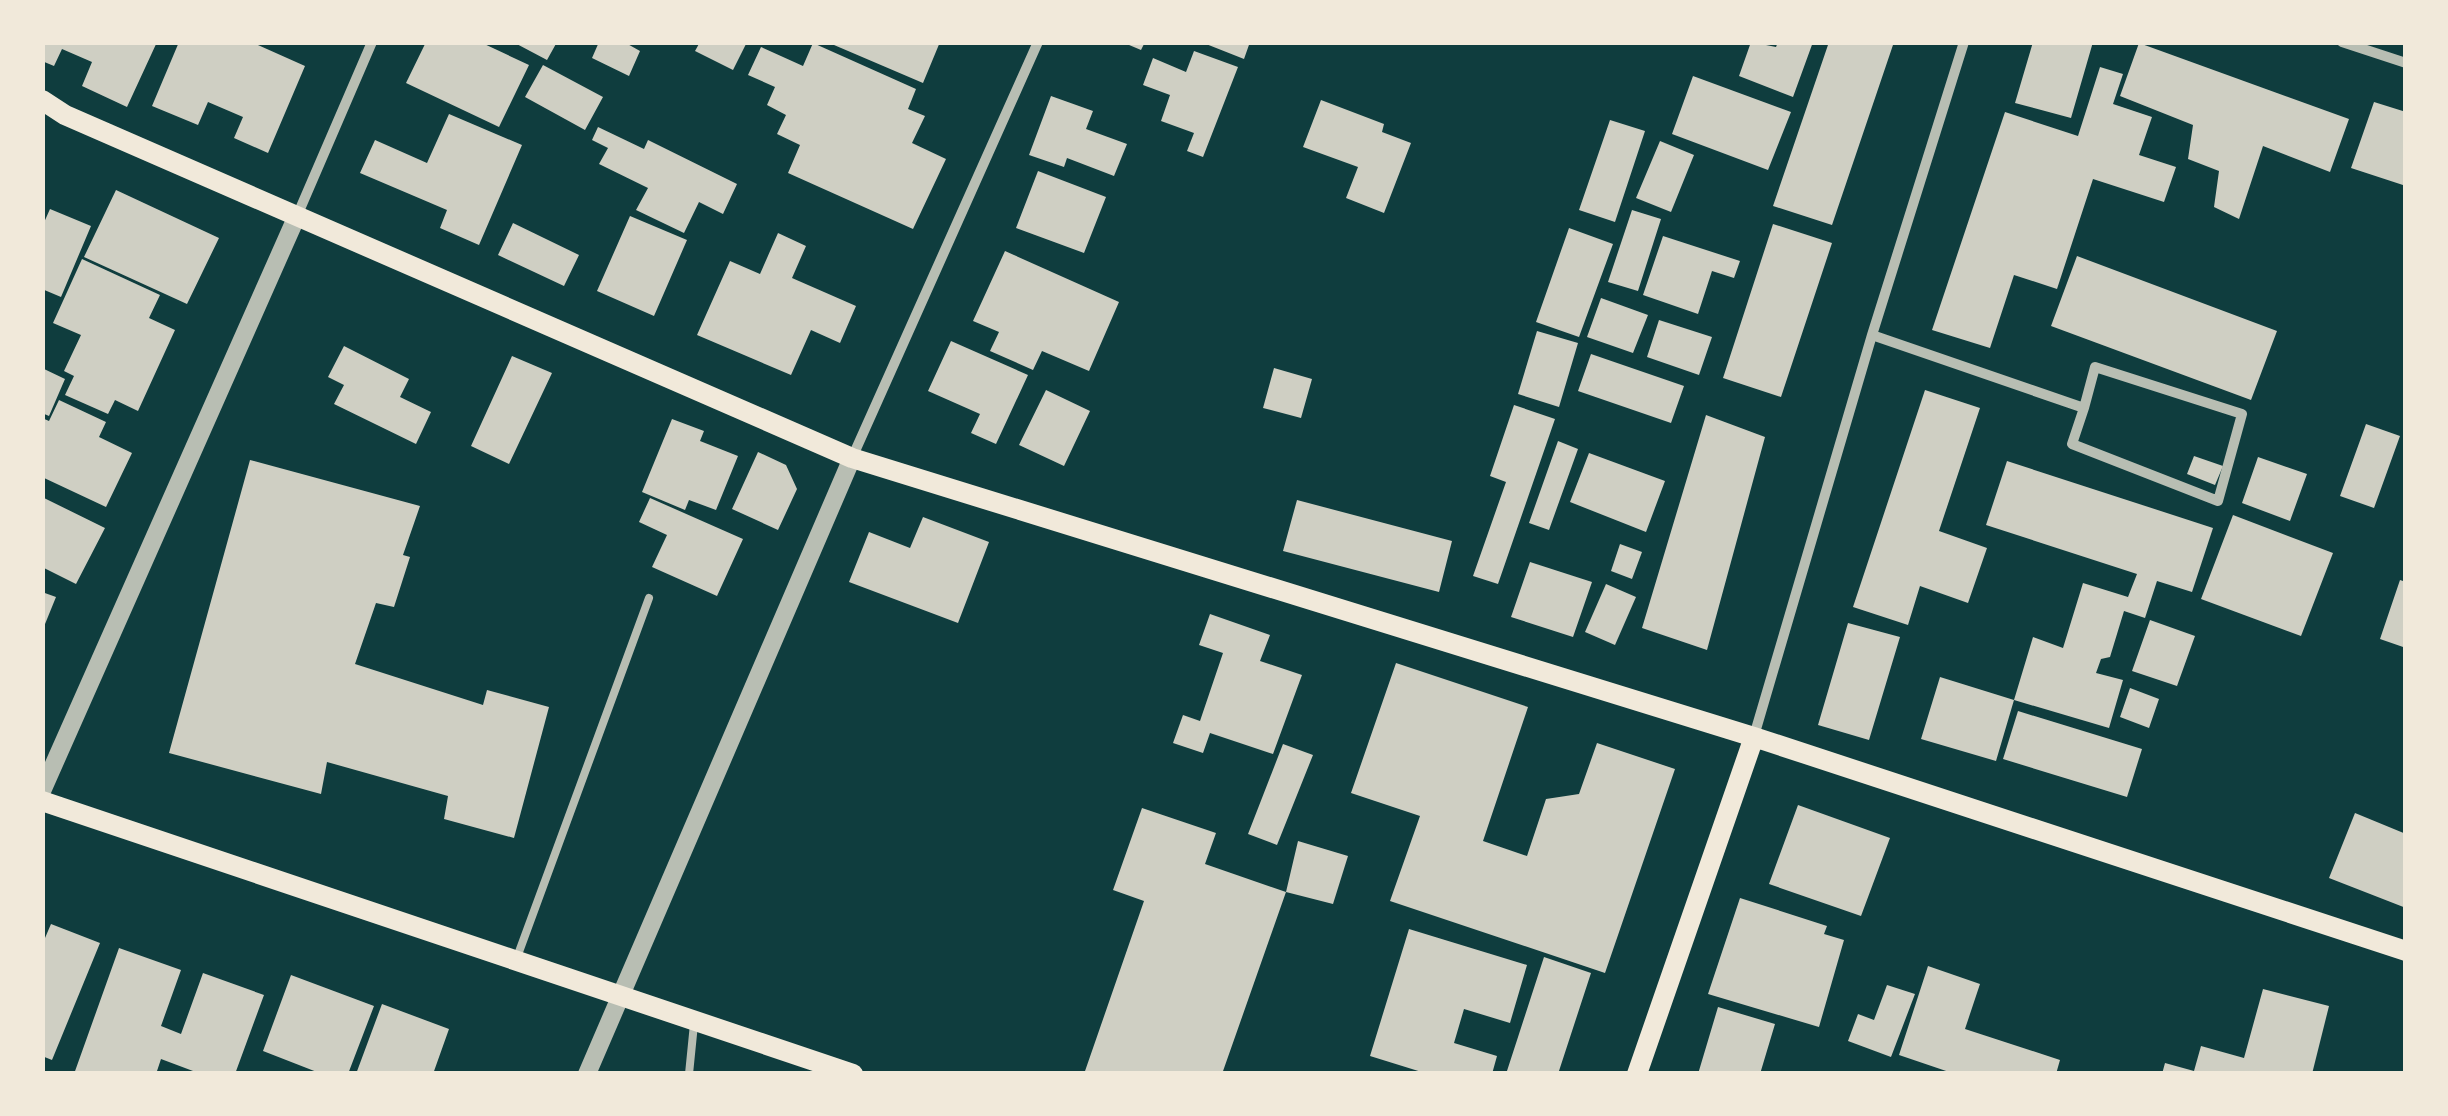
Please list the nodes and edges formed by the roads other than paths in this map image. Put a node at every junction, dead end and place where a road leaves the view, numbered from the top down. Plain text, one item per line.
1 (372, 42) edge
2 (1038, 42) edge
3 (1964, 42) edge
4 (2342, 42) edge
5 (2406, 64) edge
6 (42, 100) edge
7 (296, 218) junction
8 (1872, 335) junction
9 (2084, 408) junction
10 (852, 458) junction
11 (649, 598) dead end
12 (1754, 738) junction
13 (42, 792) edge
14 (42, 800) edge
15 (2406, 951) edge
16 (516, 960) junction
17 (620, 994) junction
18 (694, 1020) junction
19 (587, 1074) edge
20 (689, 1074) edge
21 (853, 1074) edge
22 (1637, 1074) edge

1 - 7 street
2 - 10 street
3 - 8 street
4 - 5 street
6 - 7 main road
7 - 10 main road
7 - 13 street
8 - 9 street
8 - 12 street
9 - 9 street
10 - 12 main road
10 - 17 street
11 - 16 lane
12 - 15 main road
12 - 22 main road
14 - 16 main road
16 - 17 main road
17 - 18 main road
17 - 19 street
18 - 20 lane
18 - 21 main road

